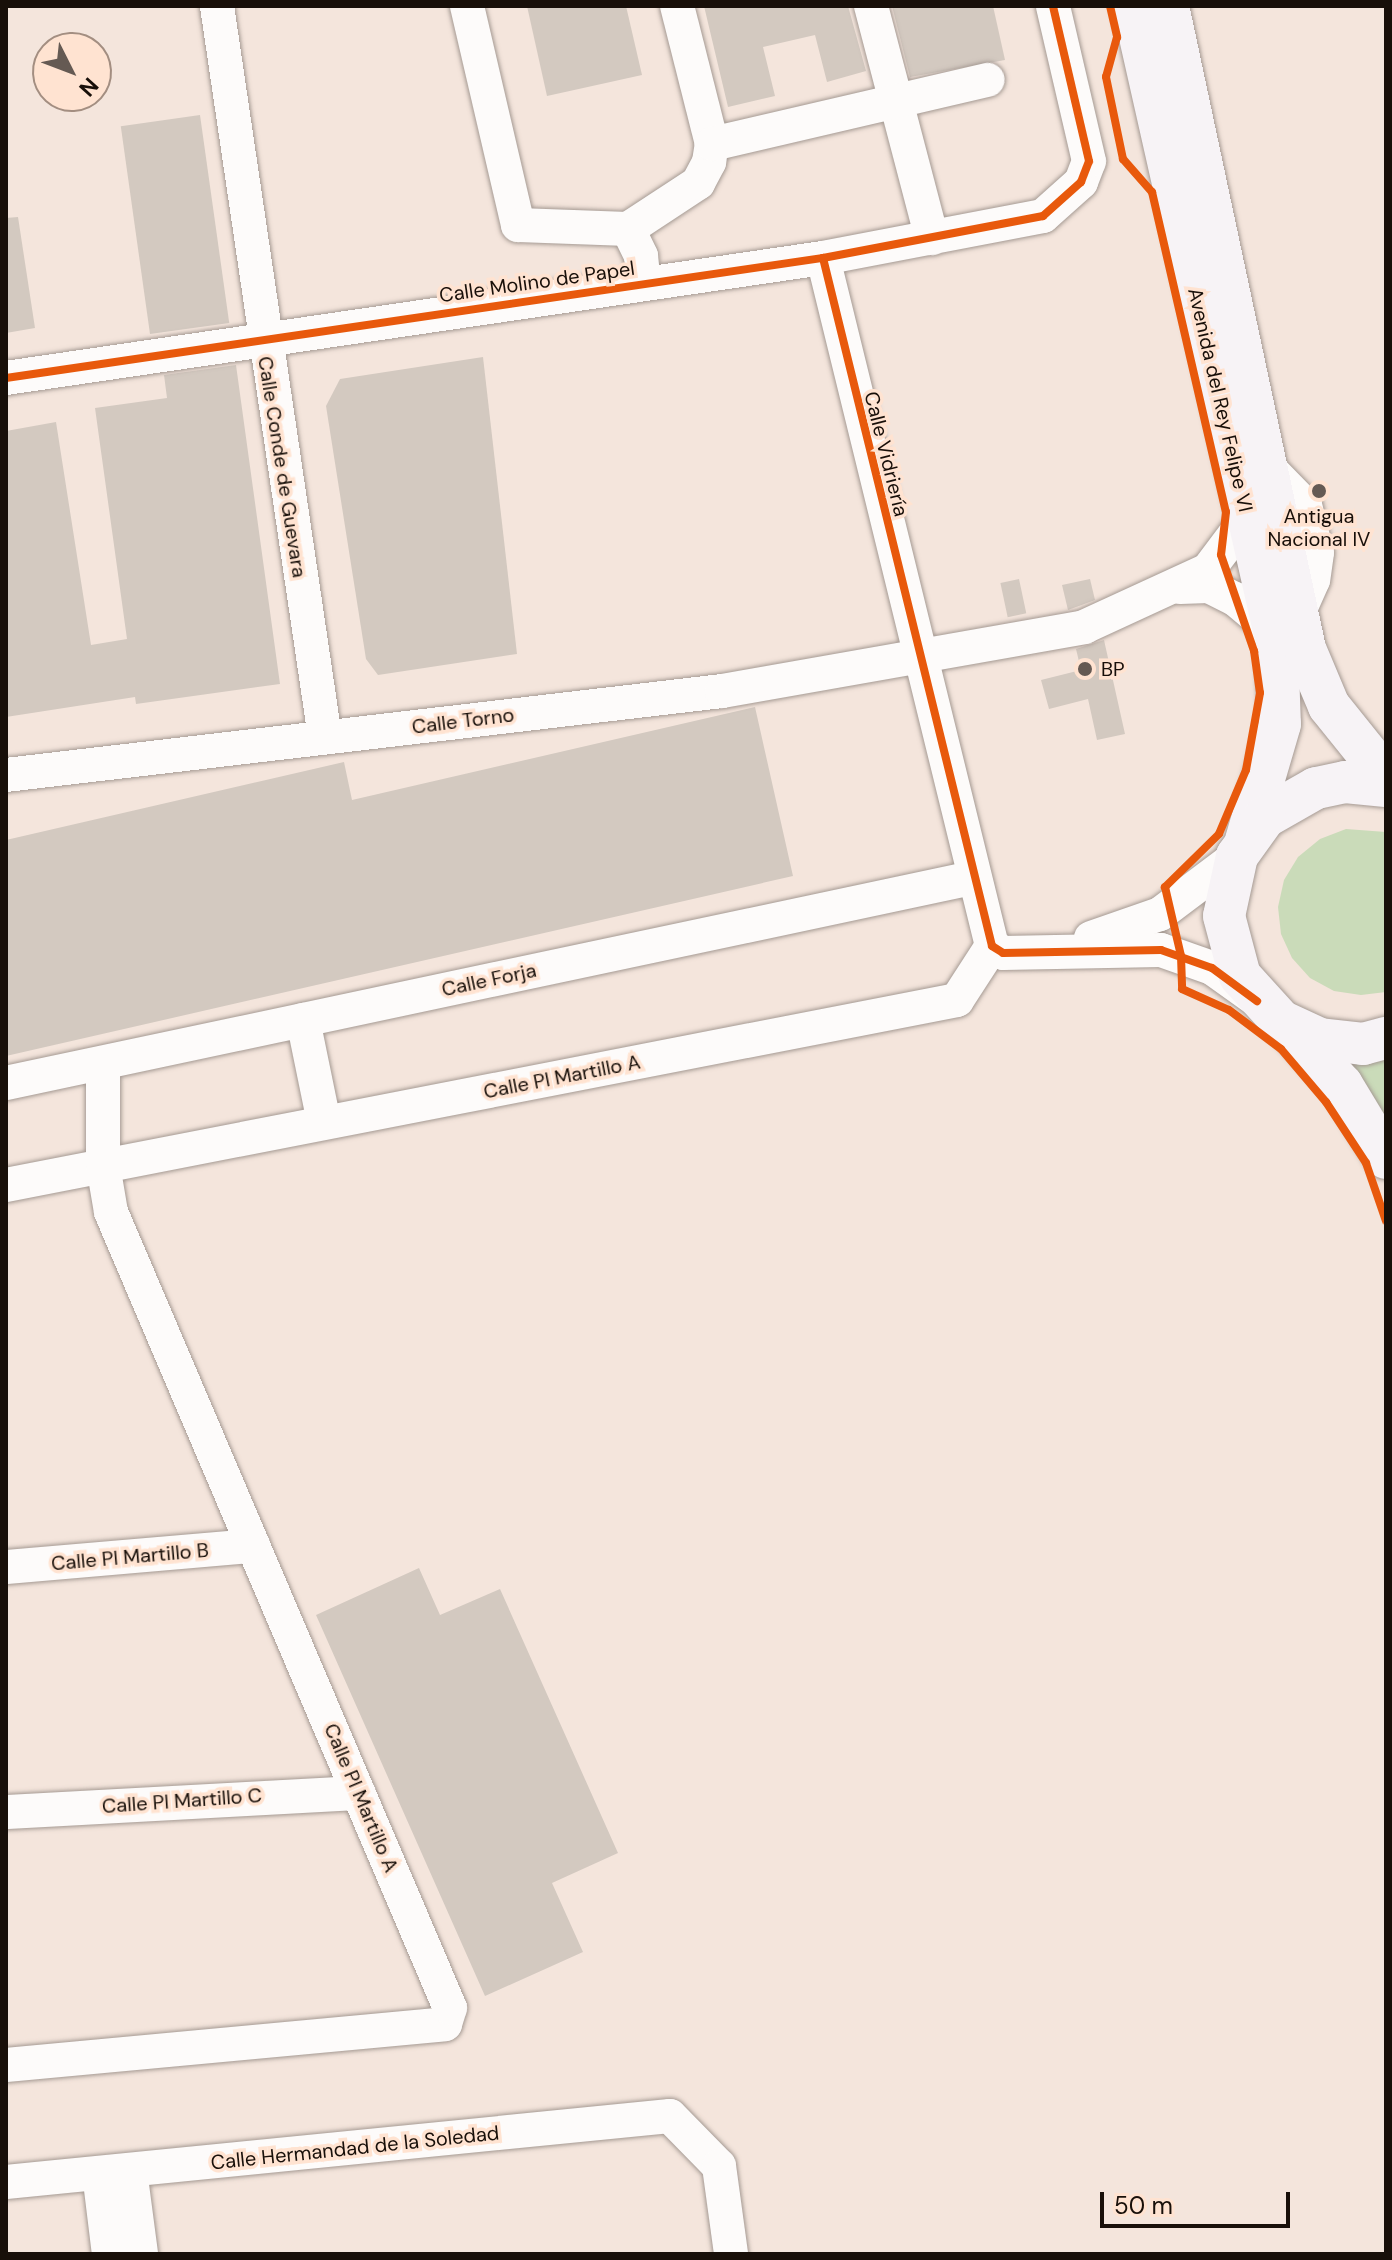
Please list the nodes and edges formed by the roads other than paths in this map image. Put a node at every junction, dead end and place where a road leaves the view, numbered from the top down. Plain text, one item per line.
1 (217, 6) edge
2 (467, 6) edge
3 (677, 6) edge
4 (871, 6) edge
5 (1053, 6) edge
6 (1133, 6) edge
7 (1168, 6) edge
8 (988, 80) dead end
9 (897, 104) junction
10 (712, 144) junction
11 (628, 229) junction
12 (932, 238) junction
13 (823, 258) junction
14 (644, 283) junction
15 (262, 337) junction
16 (6, 378) edge
17 (1247, 518) junction
18 (1180, 587) junction
19 (1287, 629) junction
20 (918, 653) junction
21 (325, 737) junction
22 (6, 775) edge
23 (1386, 777) edge
24 (1386, 786) edge
25 (1241, 848) junction
26 (972, 878) junction
27 (992, 946) junction
28 (1028, 952) junction
29 (1269, 1011) junction
30 (303, 1020) junction
31 (1386, 1038) edge
32 (103, 1063) junction
33 (6, 1083) edge
34 (324, 1122) junction
35 (1386, 1158) edge
36 (103, 1165) junction
37 (6, 1185) edge
38 (253, 1546) junction
39 (6, 1567) edge
40 (358, 1793) junction
41 (6, 1812) edge
42 (6, 2065) edge
43 (115, 2172) junction
44 (6, 2182) edge
45 (109, 2254) edge
46 (141, 2254) edge
47 (731, 2254) edge

1 - 15 street, Calle Conde de Guevara
2 - 11 street
3 - 10 street
4 - 9 street
5 - 12 street, Calle Molino de Papel
6 - 17 main road, Avenida del Rey Felipe VI
7 - 19 main road, Avenida del Rey Felipe VI
8 - 9 street
9 - 10 street
9 - 12 street
10 - 11 street
11 - 14 street
12 - 13 street, Calle Molino de Papel
13 - 14 street, Calle Molino de Papel
13 - 20 street, Calle Vidriería
14 - 15 street, Calle Molino de Papel
15 - 16 street, Calle Molino de Papel
15 - 21 street, Calle Conde de Guevara
17 - 18 street, Calle Torno
17 - 19 main road, Avenida del Rey Felipe VI
18 - 19 street
18 - 20 street, Calle Torno
19 - 23 main road, Avenida del Rey Felipe VI
19 - 25 main road, Avenida del Rey Felipe VI
20 - 21 street, Calle Torno
20 - 26 street, Calle Vidriería
21 - 22 street, Calle Torno
24 - 25 main road
25 - 28 street
25 - 29 main road, Avenida del Rey Felipe VI
26 - 27 street, Calle Vidriería
26 - 30 street, Calle Forja
27 - 28 street
27 - 34 street, Calle Pl Martillo A
28 - 29 street
29 - 31 main road
29 - 35 main road
30 - 32 street, Calle Forja
30 - 34 street
32 - 33 street, Calle Forja
32 - 36 street, Calle Pl Martillo A
34 - 36 street, Calle Pl Martillo A
36 - 37 street, Calle Pl Martillo A
36 - 38 street, Calle Pl Martillo A
38 - 39 street, Calle Pl Martillo B
38 - 40 street, Calle Pl Martillo A
40 - 41 street, Calle Pl Martillo C
40 - 42 street, Calle Pl Martillo A
43 - 44 street, Calle Hermandad de la Soledad
43 - 45 street
43 - 46 street
43 - 47 street, Calle Hermandad de la Soledad

